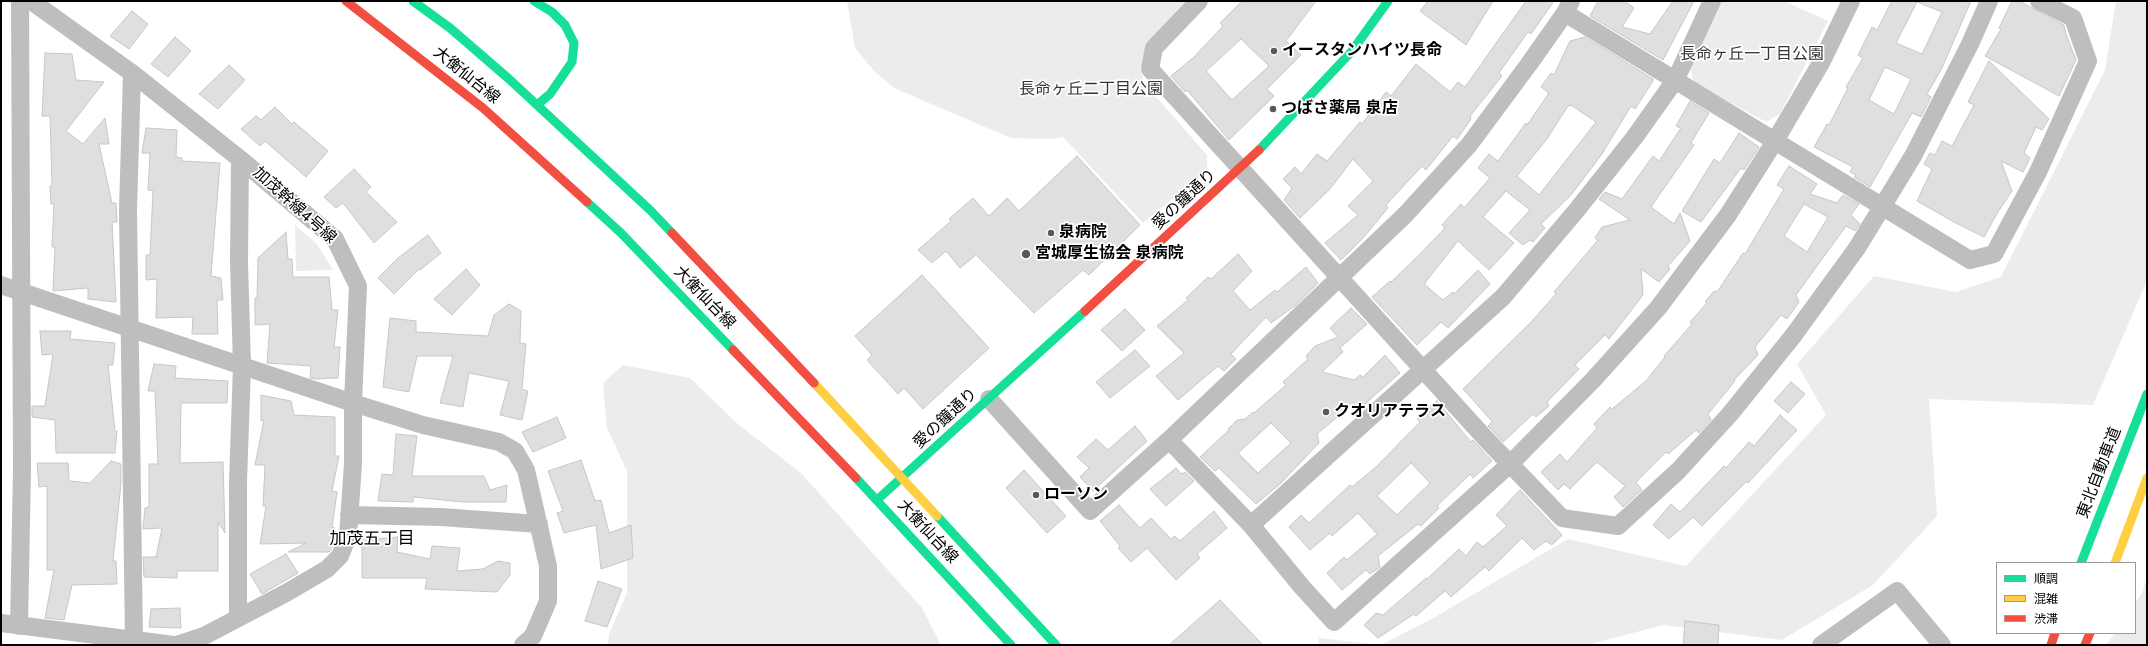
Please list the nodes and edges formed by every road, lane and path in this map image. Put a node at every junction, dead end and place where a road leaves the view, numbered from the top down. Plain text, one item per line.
1 (20, 1) edge
2 (31, 1) edge
3 (346, 1) edge
4 (413, 1) edge
5 (534, 1) edge
6 (1198, 1) edge
7 (1388, 1) edge
8 (1712, 1) edge
9 (1851, 1) edge
10 (1989, 1) edge
11 (2039, 1) edge
12 (1568, 7) edge
13 (132, 73) junction
14 (1676, 79) junction
15 (537, 105) junction
16 (1775, 141) junction
17 (240, 159) junction
18 (1241, 169) junction
19 (1883, 206) junction
20 (1340, 278) junction
21 (1, 285) edge
22 (21, 292) junction
23 (129, 329) junction
24 (242, 366) junction
25 (1424, 370) junction
26 (2147, 394) edge
27 (989, 399) junction
28 (353, 403) junction
29 (1170, 440) junction
30 (1510, 464) junction
31 (2147, 478) edge
32 (902, 479) junction
33 (877, 500) junction
34 (349, 515) junction
35 (539, 524) junction
36 (1251, 524) junction
37 (2082, 562) edge
38 (2116, 562) edge
39 (238, 618) junction
40 (1, 623) edge
41 (19, 626) junction
42 (2055, 634) edge
43 (2090, 634) edge
44 (134, 640) junction
45 (175, 645) edge
46 (523, 645) edge
47 (1012, 645) edge
48 (1056, 645) edge
49 (1821, 645) edge
50 (1942, 645) edge
51 (2051, 645) edge
52 (2085, 645) edge

1 - 22 street
2 - 13 street, 加茂幹線４号線
3 - 33 main road, 大衡仙台線
4 - 15 main road, 大衡仙台線
5 - 15 main road
6 - 18 street
7 - 18 main road, 愛の鐘通り
8 - 14 street
9 - 16 street
10 - 19 street
11 - 19 street
12 - 14 street
12 - 20 street
13 - 17 street, 加茂幹線４号線
13 - 23 street
14 - 16 street
14 - 25 street
15 - 32 main road, 大衡仙台線
16 - 19 street
16 - 30 street
17 - 24 street
17 - 28 street, 加茂幹線４号線
18 - 20 street
18 - 27 main road, 愛の鐘通り
19 - 30 street
20 - 25 street
20 - 29 street
21 - 22 street
22 - 23 street
22 - 41 street
23 - 24 street
23 - 44 street
24 - 28 street
24 - 39 street
25 - 30 street
25 - 36 street
26 - 37 main road, 東北自動車道
27 - 29 street
27 - 32 main road, 愛の鐘通り
28 - 34 street, 加茂幹線４号線
28 - 35 street
29 - 36 street
30 - 36 street
31 - 38 main road
32 - 33 main road, 愛の鐘通り
32 - 48 main road, 大衡仙台線
33 - 47 main road, 大衡仙台線
34 - 35 street
34 - 39 street, 加茂幹線４号線
35 - 46 street
39 - 45 street, 加茂幹線４号線
40 - 41 street
41 - 44 street
42 - 51 main road
43 - 52 main road
44 - 45 street
49 - 50 street

